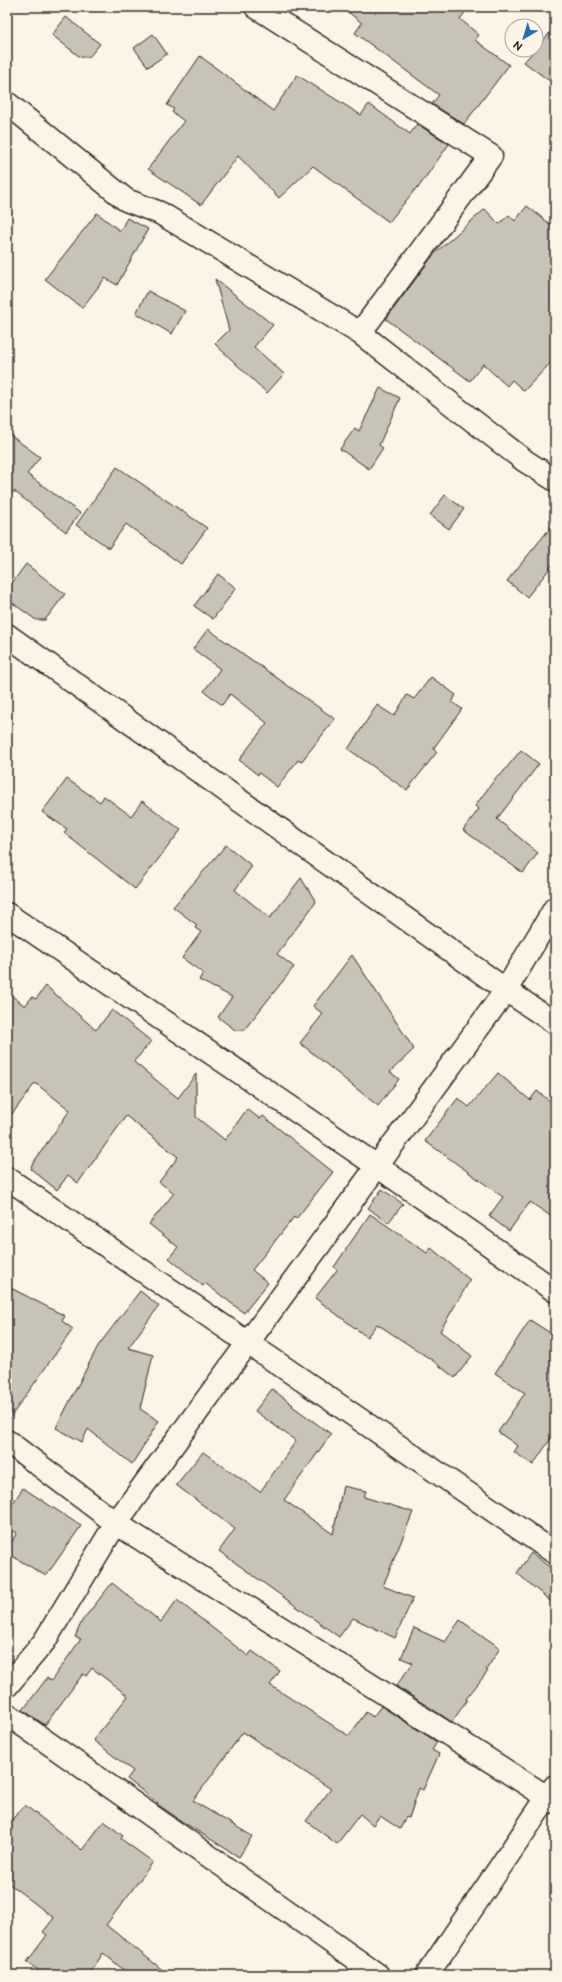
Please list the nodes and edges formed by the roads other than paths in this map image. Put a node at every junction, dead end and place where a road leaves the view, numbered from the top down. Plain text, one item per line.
1 (256, 7) edge
2 (7, 103) edge
3 (360, 333) junction
4 (555, 480) edge
5 (7, 635) edge
6 (555, 908) edge
7 (7, 914) edge
8 (506, 990) junction
9 (555, 1023) edge
10 (7, 1178) edge
11 (555, 1291) edge
12 (7, 1441) edge
13 (555, 1553) edge
14 (7, 1686) edge
15 (7, 1714) edge
16 (553, 1795) edge
17 (378, 1975) edge
18 (427, 1975) edge

1 - 3 street
2 - 3 street
3 - 4 street
5 - 8 street
6 - 8 street
7 - 11 street
8 - 9 street
8 - 14 street
10 - 13 street
12 - 16 street
15 - 17 street
16 - 18 street

